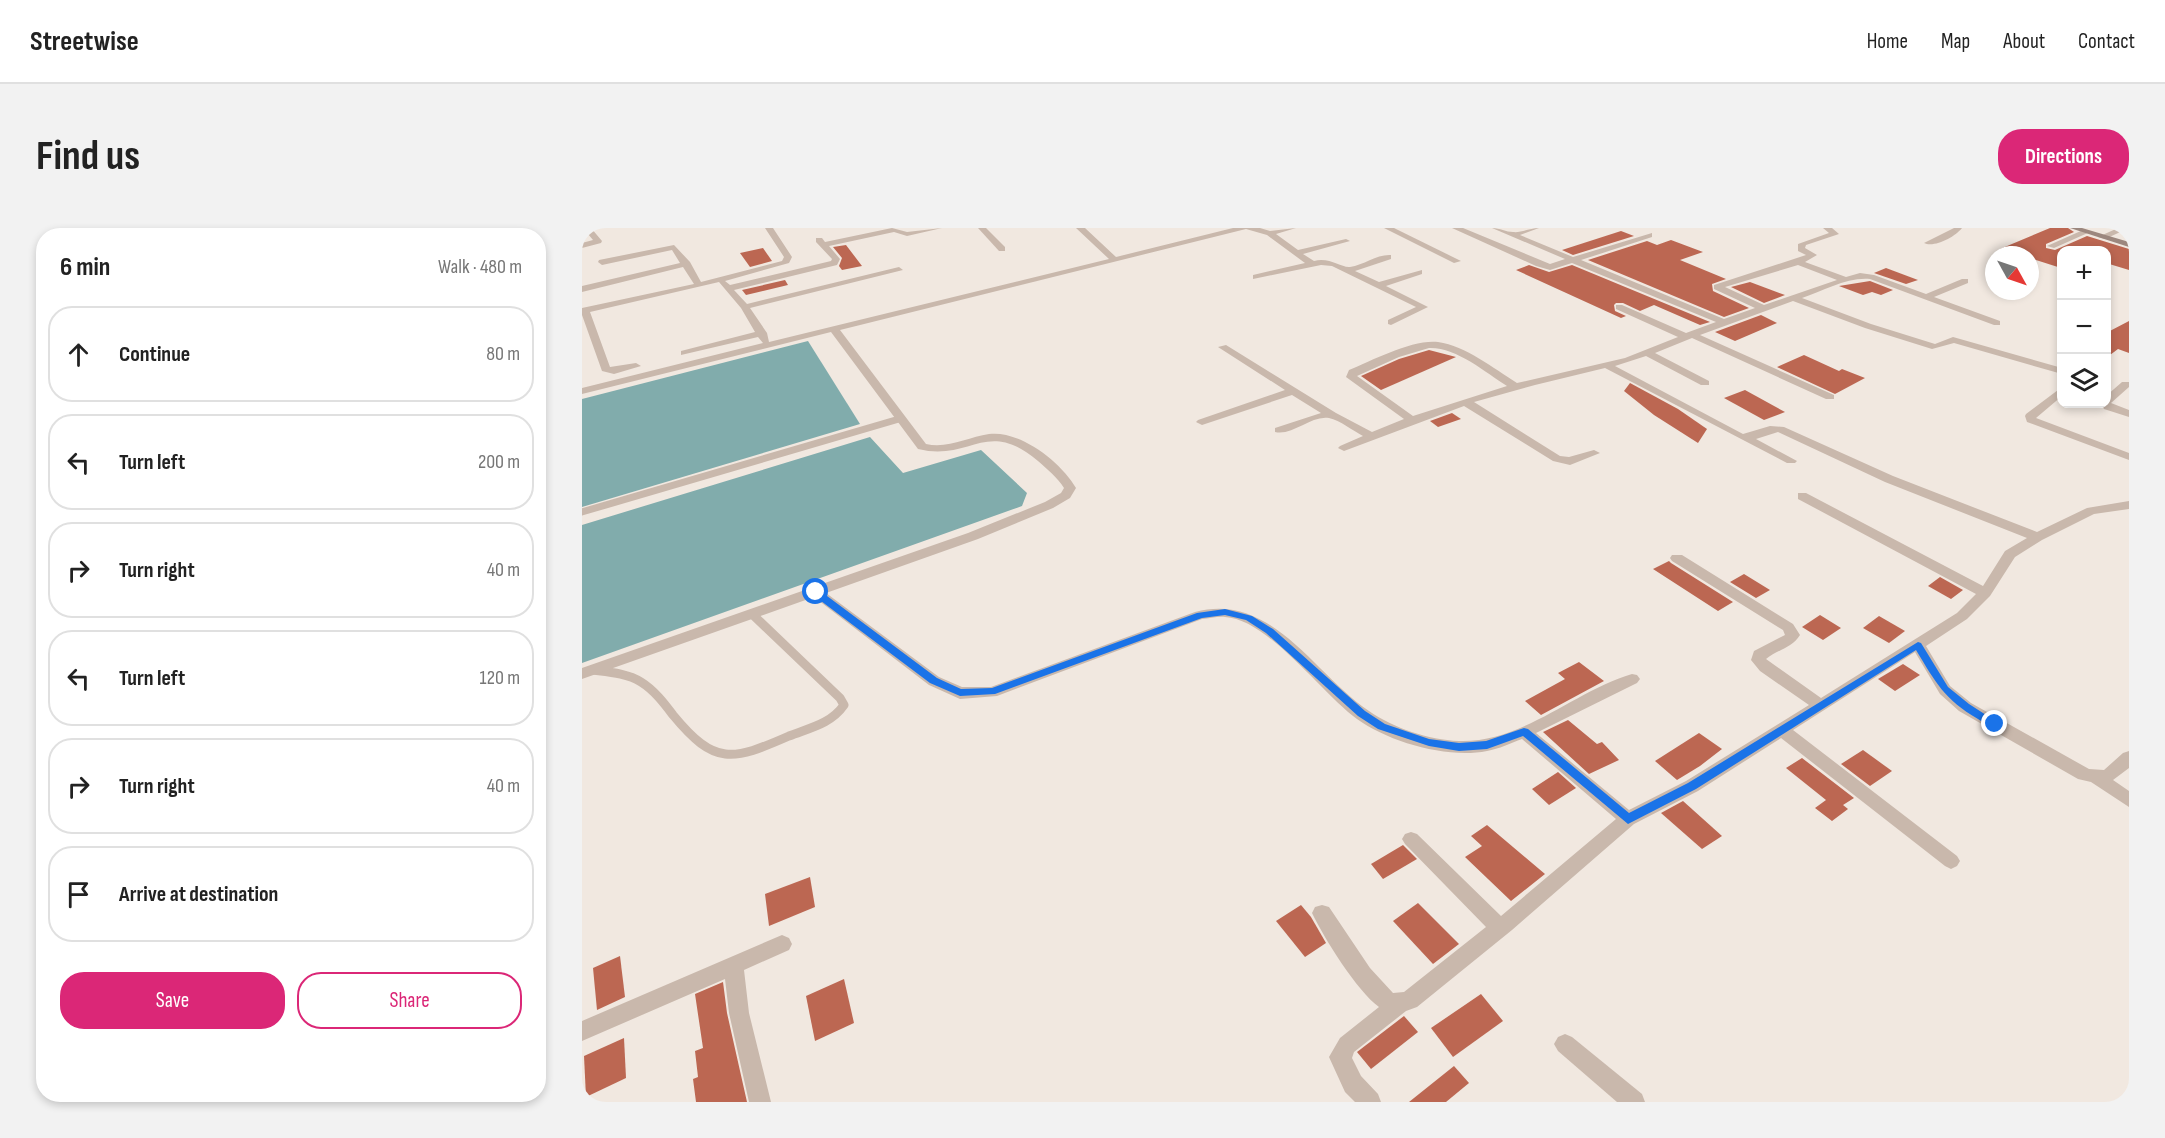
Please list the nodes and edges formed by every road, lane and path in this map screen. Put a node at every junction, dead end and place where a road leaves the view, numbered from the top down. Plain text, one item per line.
1 (587, 228) edge
2 (769, 228) edge
3 (938, 228) edge
4 (982, 228) edge
5 (1080, 228) edge
6 (1243, 228) edge
7 (1250, 228) edge
8 (1292, 228) edge
9 (1388, 228) edge
10 (1456, 228) edge
11 (1496, 228) edge
12 (1535, 228) edge
13 (1827, 228) edge
14 (1958, 228) edge
15 (2074, 228) edge
16 (2125, 228) edge
17 (2086, 232) junction
18 (1270, 233) junction
19 (1512, 235) junction
20 (1649, 235) dead end
21 (2102, 237) junction
22 (1346, 241) dead end
23 (1928, 243) dead end
24 (2129, 245) edge
25 (582, 246) edge
26 (2051, 246) dead end
27 (1002, 249) dead end
28 (1296, 253) junction
29 (1388, 257) dead end
30 (1114, 259) junction
31 (1574, 260) junction
32 (1457, 261) dead end
33 (602, 262) dead end
34 (1798, 262) junction
35 (687, 264) junction
36 (1312, 264) junction
37 (899, 270) dead end
38 (1348, 270) junction
39 (1419, 272) dead end
40 (1256, 277) dead end
41 (719, 280) junction
42 (1845, 280) junction
43 (1965, 281) dead end
44 (699, 285) junction
45 (1380, 285) junction
46 (729, 288) junction
47 (582, 289) edge
48 (1928, 297) junction
49 (1794, 298) junction
50 (745, 307) junction
51 (1619, 307) dead end
52 (1762, 308) junction
53 (584, 311) edge
54 (1391, 322) dead end
55 (1724, 322) junction
56 (1997, 323) dead end
57 (833, 328) junction
58 (762, 333) junction
59 (1688, 335) junction
60 (766, 344) junction
61 (1222, 347) dead end
62 (1647, 353) junction
63 (675, 356) dead end
64 (643, 364) dead end
65 (1608, 366) junction
66 (2057, 370) edge
67 (1705, 383) dead end
68 (2111, 383) edge
69 (2127, 384) edge
70 (1516, 387) junction
71 (582, 391) edge
72 (1293, 391) junction
73 (2057, 393) edge
74 (1830, 396) dead end
75 (2111, 398) edge
76 (1466, 402) junction
77 (2111, 408) edge
78 (2129, 414) edge
79 (1332, 415) junction
80 (899, 419) junction
81 (1413, 420) junction
82 (1202, 422) dead end
83 (1279, 429) dead end
84 (1371, 436) junction
85 (1746, 438) junction
86 (1344, 448) dead end
87 (1594, 453) dead end
88 (2129, 457) edge
89 (1791, 461) dead end
90 (1802, 496) dead end
91 (2129, 505) edge
92 (582, 512) edge
93 (2037, 537) junction
94 (1677, 558) dead end
95 (816, 592) junction
96 (1985, 593) junction
97 (752, 614) junction
98 (1918, 645) junction
99 (587, 672) edge
100 (1632, 679) dead end
101 (1820, 705) junction
102 (1782, 730) junction
103 (1524, 732) junction
104 (2129, 757) edge
105 (2097, 778) junction
106 (2129, 800) edge
107 (1628, 819) junction
108 (1411, 839) dead end
109 (1951, 861) dead end
110 (1322, 913) dead end
111 (1500, 928) junction
112 (782, 944) dead end
113 (734, 966) junction
114 (1398, 1004) junction
115 (582, 1031) edge
116 (1565, 1044) dead end
117 (759, 1102) edge
118 (1370, 1102) edge
119 (1634, 1102) edge

1 - 25 street
2 - 41 street
3 - 46 street
4 - 27 street
5 - 30 street
6 - 30 street
7 - 18 street
8 - 18 street
9 - 32 street
10 - 31 street
11 - 19 street
12 - 19 street
13 - 34 street
14 - 23 street
15 - 17 street
16 - 21 street
17 - 21 street
17 - 26 street
18 - 28 street
19 - 31 street
20 - 31 street
21 - 24 street
22 - 28 street
28 - 36 street
29 - 38 street
30 - 57 street
31 - 55 street
33 - 35 street
34 - 42 street
34 - 52 street
35 - 44 street
35 - 47 street
36 - 38 street
36 - 40 street
37 - 50 street
38 - 45 street
39 - 45 street
41 - 44 street
41 - 46 street
42 - 48 street
42 - 49 street
43 - 48 street
44 - 53 street
45 - 54 street
46 - 50 street
48 - 56 street
49 - 52 street
49 - 66 street
50 - 58 street
51 - 59 street
52 - 55 street
53 - 64 street
55 - 59 street
57 - 60 street
57 - 80 street
58 - 60 street
58 - 63 street
59 - 62 street
59 - 74 street
60 - 71 street
61 - 72 street
62 - 65 street
62 - 67 street
65 - 70 street
65 - 85 street
68 - 69 street
69 - 75 street
70 - 76 street
70 - 81 street
72 - 79 street
72 - 82 street
73 - 88 street
76 - 81 street
76 - 87 street
77 - 78 street
79 - 83 street
79 - 84 street
80 - 92 lane
80 - 95 street
81 - 84 street
84 - 86 street
85 - 89 street
85 - 93 street
90 - 96 street
91 - 93 street
93 - 96 street
94 - 101 street
95 - 97 street
95 - 103 street
96 - 98 street
97 - 99 street
97 - 99 lane
98 - 101 street
98 - 105 street
100 - 103 street
101 - 102 street
102 - 107 street
102 - 109 street
103 - 107 street
104 - 105 street
105 - 106 street
107 - 111 street
108 - 111 street
110 - 114 street
111 - 114 street
112 - 113 street
113 - 115 street
113 - 117 street
114 - 118 street
116 - 119 street

